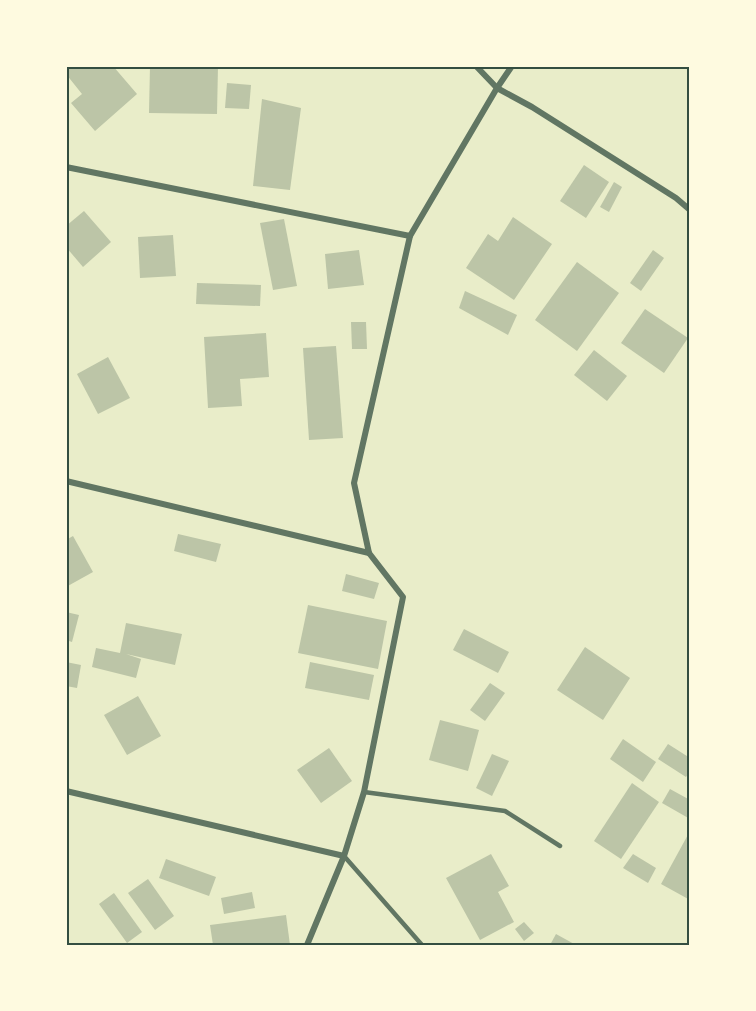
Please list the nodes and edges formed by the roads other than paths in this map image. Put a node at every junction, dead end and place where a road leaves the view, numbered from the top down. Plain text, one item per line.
1 (476, 66) edge
2 (512, 66) edge
3 (497, 88) junction
4 (66, 167) edge
5 (690, 210) edge
6 (410, 236) junction
7 (66, 481) edge
8 (369, 553) junction
9 (66, 791) edge
10 (364, 792) junction
11 (560, 846) dead end
12 (344, 856) junction
13 (417, 939) junction
14 (308, 945) edge
15 (415, 945) edge
16 (422, 945) edge

1 - 3 street
2 - 3 street
3 - 5 street
3 - 6 street
4 - 6 street
6 - 8 street
7 - 8 street
8 - 10 street
9 - 12 street
10 - 11 lane
10 - 12 street
12 - 13 lane
12 - 14 street
13 - 15 lane
13 - 16 lane

